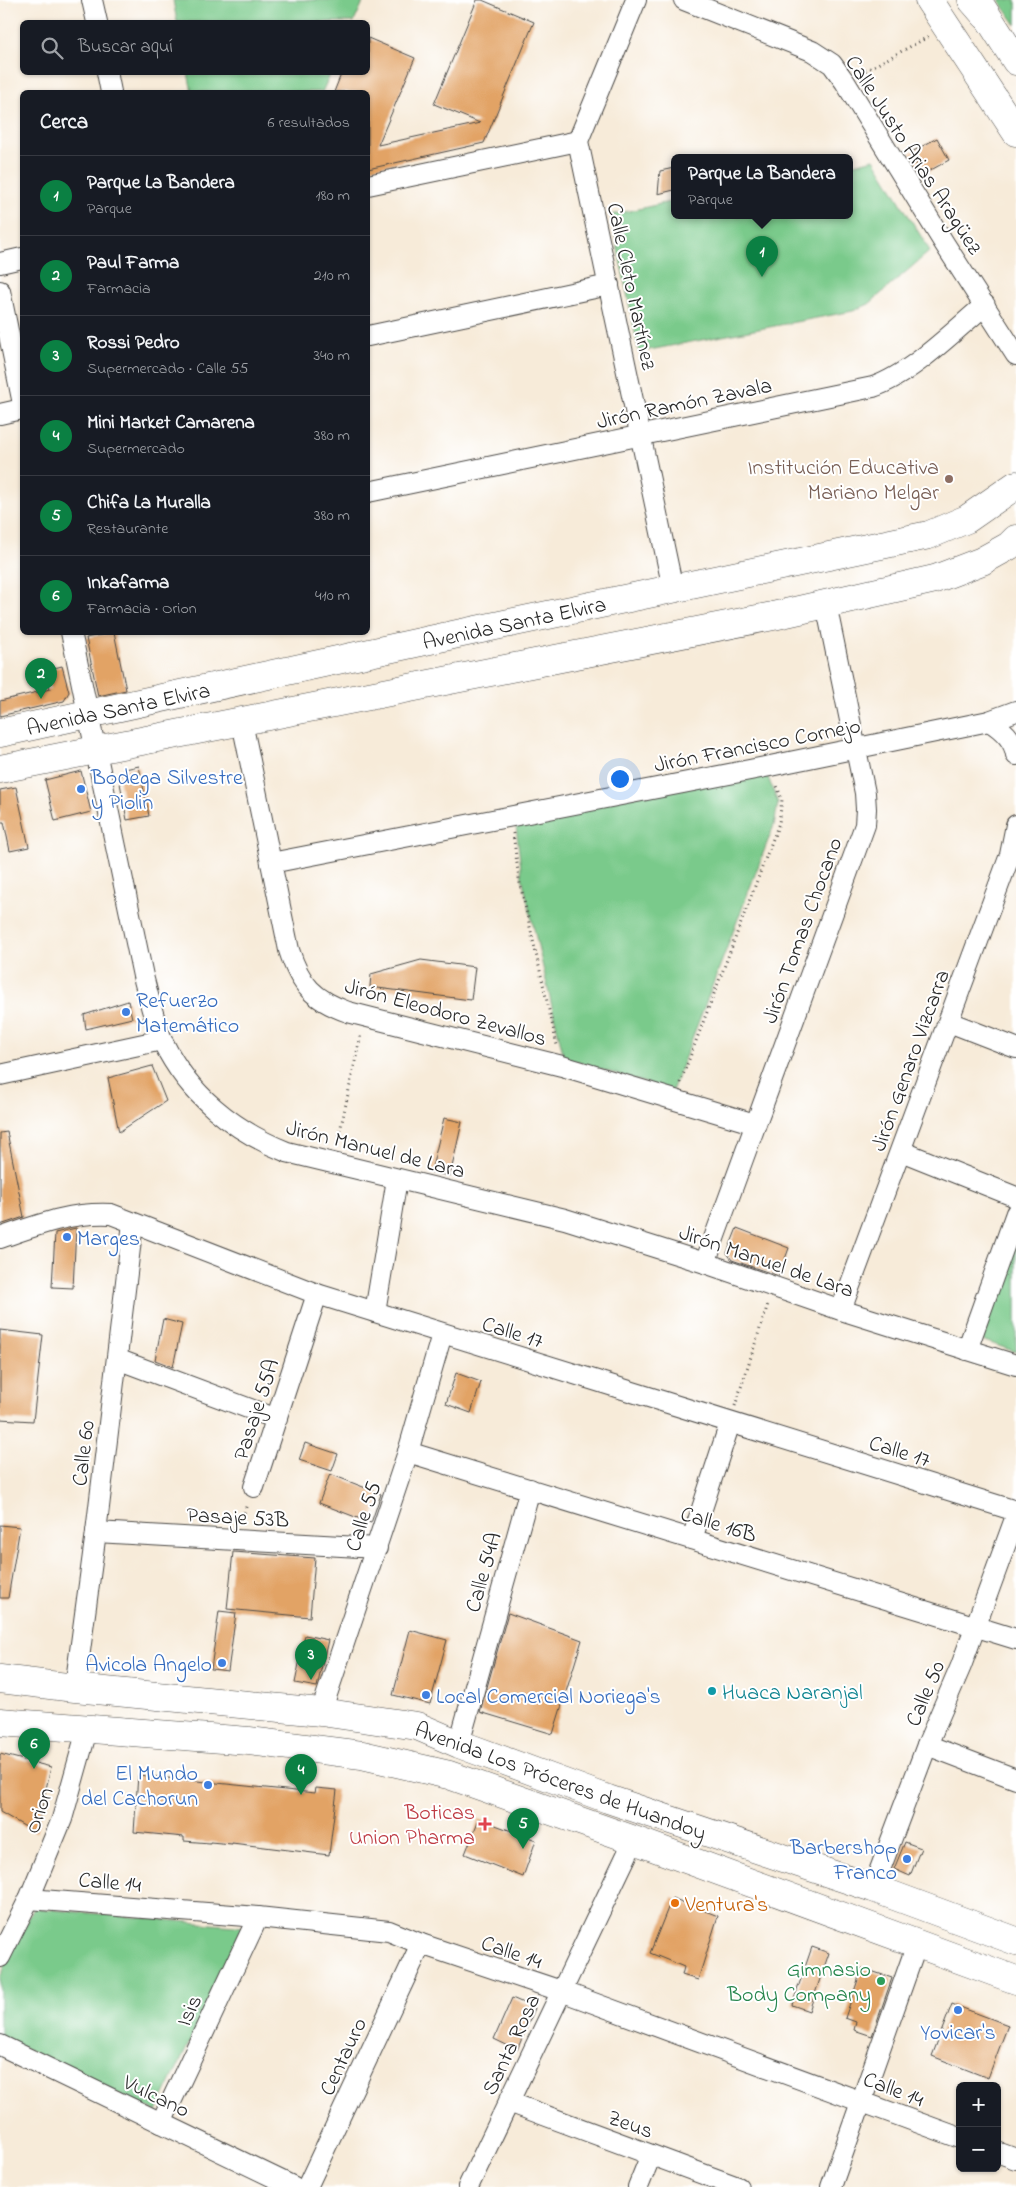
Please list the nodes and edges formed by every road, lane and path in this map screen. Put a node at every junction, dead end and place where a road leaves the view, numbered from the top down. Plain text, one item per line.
1 (92, 0) edge
2 (636, 0) edge
3 (684, 0) edge
4 (929, 0) edge
5 (978, 5) edge
6 (97, 20) edge
7 (947, 27) junction
8 (1016, 60) edge
9 (108, 75) edge
10 (845, 82) junction
11 (111, 90) edge
12 (1016, 132) edge
13 (578, 141) junction
14 (370, 185) edge
15 (20, 258) edge
16 (0, 263) edge
17 (609, 285) junction
18 (0, 292) edge
19 (985, 305) junction
20 (370, 336) edge
21 (1016, 354) edge
22 (20, 389) edge
23 (20, 409) edge
24 (0, 414) edge
25 (640, 436) junction
26 (1016, 485) edge
27 (370, 492) edge
28 (1016, 539) edge
29 (673, 589) junction
30 (826, 604) junction
31 (72, 635) edge
32 (1016, 711) edge
33 (89, 714) junction
34 (989, 721) junction
35 (242, 722) junction
36 (0, 733) edge
37 (856, 748) junction
38 (96, 750) junction
39 (1016, 750) edge
40 (1016, 755) edge
41 (770, 766) junction
42 (0, 769) edge
43 (510, 815) junction
44 (1016, 825) edge
45 (271, 863) junction
46 (364, 1016) junction
47 (950, 1022) junction
48 (162, 1040) junction
49 (1016, 1048) edge
50 (562, 1066) junction
51 (0, 1075) edge
52 (674, 1100) junction
53 (755, 1124) junction
54 (901, 1151) junction
55 (333, 1163) junction
56 (397, 1179) junction
57 (1016, 1197) edge
58 (1016, 1213) edge
59 (132, 1222) junction
60 (0, 1238) edge
61 (705, 1263) junction
62 (773, 1287) junction
63 (317, 1294) junction
64 (841, 1310) junction
65 (375, 1312) junction
66 (442, 1334) junction
67 (967, 1350) junction
68 (117, 1359) junction
69 (1016, 1365) edge
70 (277, 1419) junction
71 (730, 1423) junction
72 (408, 1452) junction
73 (254, 1487) joint
74 (530, 1489) junction
75 (1016, 1511) edge
76 (1016, 1516) edge
77 (96, 1532) junction
78 (692, 1539) junction
79 (242, 1540) junction
80 (377, 1548) junction
81 (976, 1626) junction
82 (1016, 1639) edge
83 (0, 1679) edge
84 (74, 1688) junction
85 (322, 1712) junction
86 (0, 1722) edge
87 (87, 1730) junction
88 (459, 1744) junction
89 (927, 1745) junction
90 (1016, 1778) edge
91 (634, 1840) junction
92 (873, 1888) junction
93 (29, 1899) junction
94 (258, 1917) junction
95 (1016, 1941) edge
96 (421, 1944) junction
97 (917, 1944) junction
98 (0, 1958) edge
99 (1016, 1980) edge
100 (561, 1991) junction
101 (0, 2045) edge
102 (861, 2101) junction
103 (509, 2102) junction
104 (161, 2123) junction
105 (956, 2137) edge
106 (1001, 2153) edge
107 (651, 2156) junction
108 (1016, 2159) edge
109 (294, 2187) edge
110 (307, 2187) edge
111 (468, 2187) edge
112 (638, 2187) edge
113 (738, 2187) edge
114 (831, 2187) edge

1 - 6 street
2 - 13 street
3 - 10 street, Calle Justo Arias Aragüez
4 - 7 main road
5 - 8 main road
7 - 10 path
7 - 12 main road
9 - 11 street
10 - 19 street, Calle Justo Arias Aragüez
13 - 14 street
13 - 17 street, Calle Cleto Martínez
15 - 16 street
17 - 20 street
17 - 25 street, Calle Cleto Martínez
18 - 22 street
19 - 21 street, Calle Justo Arias Aragüez
19 - 25 street, Jirón Ramón Zavala
23 - 24 street
25 - 27 street, Jirón Ramón Zavala
25 - 29 street, Calle Cleto Martínez
26 - 29 main road, Avenida Santa Elvira
28 - 30 main road, Avenida Santa Elvira
29 - 33 main road, Avenida Santa Elvira
30 - 35 main road, Avenida Santa Elvira
30 - 37 street, Jirón Tomas Chocano
31 - 33 street, Jirón Manuel de Lara
32 - 34 street, Jirón Francisco Cornejo
33 - 36 main road, Avenida Santa Elvira
33 - 38 street, Jirón Manuel de Lara
34 - 37 street, Jirón Francisco Cornejo
34 - 39 street
35 - 38 main road, Avenida Santa Elvira
35 - 45 street, Jirón Eleodoro Zevallos
37 - 41 street, Jirón Francisco Cornejo
37 - 53 street, Jirón Tomas Chocano
38 - 42 main road, Avenida Santa Elvira
38 - 48 street, Jirón Manuel de Lara
39 - 40 street
41 - 43 street, Jirón Francisco Cornejo
41 - 52 path
43 - 45 street, Jirón Francisco Cornejo
43 - 50 path
44 - 47 street, Jirón Genaro Vizcarra
45 - 46 street, Jirón Eleodoro Zevallos
46 - 50 street, Jirón Eleodoro Zevallos
46 - 55 path
47 - 49 street
47 - 54 street, Jirón Genaro Vizcarra
48 - 51 street
48 - 55 street, Jirón Manuel de Lara
50 - 52 street, Jirón Eleodoro Zevallos
52 - 53 street, Jirón Eleodoro Zevallos
53 - 61 street, Jirón Tomas Chocano
54 - 57 street
54 - 64 street, Jirón Genaro Vizcarra
55 - 56 street, Jirón Manuel de Lara
56 - 61 street, Jirón Manuel de Lara
56 - 65 street
58 - 67 street
59 - 60 street, Calle 17
59 - 63 street, Calle 17
59 - 68 street, Calle 60
61 - 62 street, Jirón Manuel de Lara
62 - 64 street, Jirón Manuel de Lara
62 - 71 path
63 - 65 street, Calle 17
63 - 70 street, Pasaje 55A
64 - 67 street, Jirón Manuel de Lara
65 - 66 street, Calle 17
66 - 71 street, Calle 17
66 - 72 street, Calle 55
67 - 69 street, Jirón Manuel de Lara
68 - 70 street
68 - 77 street, Calle 60
70 - 73 street, Pasaje 55A
71 - 75 street, Calle 17
71 - 78 street
72 - 74 street, Calle 16B
72 - 80 street, Calle 55
73 - 79 path, Pasaje 55A
74 - 78 street, Calle 16B
74 - 88 street, Calle 54A
76 - 81 street, Calle 50
77 - 79 street, Pasaje 53B
77 - 84 street, Calle 60
78 - 81 street, Calle 16B
79 - 80 street, Pasaje 53B
80 - 85 street, Calle 55
81 - 82 street, Calle 16B
81 - 89 street, Calle 50
83 - 84 main road, Avenida Los Próceres de Huandoy
84 - 85 main road, Avenida Los Próceres de Huandoy
85 - 88 main road, Avenida Los Próceres de Huandoy
86 - 87 main road, Avenida Los Próceres de Huandoy
87 - 91 main road, Avenida Los Próceres de Huandoy
87 - 93 street, Orion
88 - 92 main road, Avenida Los Próceres de Huandoy
89 - 90 street
89 - 92 street, Calle 50
91 - 97 main road, Avenida Los Próceres de Huandoy
91 - 100 street, Santa Rosa
92 - 95 main road, Avenida Los Próceres de Huandoy
93 - 94 street, Calle 14
93 - 98 street, Orion
94 - 96 street, Calle 14
94 - 104 street, Isis
96 - 100 street, Calle 14
96 - 110 street, Centauro
97 - 99 main road, Avenida Los Próceres de Huandoy
97 - 102 street
100 - 102 street, Calle 14
100 - 103 street, Santa Rosa
101 - 104 street, Vulcano
102 - 105 street, Calle 14
102 - 114 street
103 - 107 street, Zeus
103 - 111 street, Santa Rosa
104 - 109 street, Vulcano
106 - 108 street
107 - 112 street
107 - 113 street, Zeus

